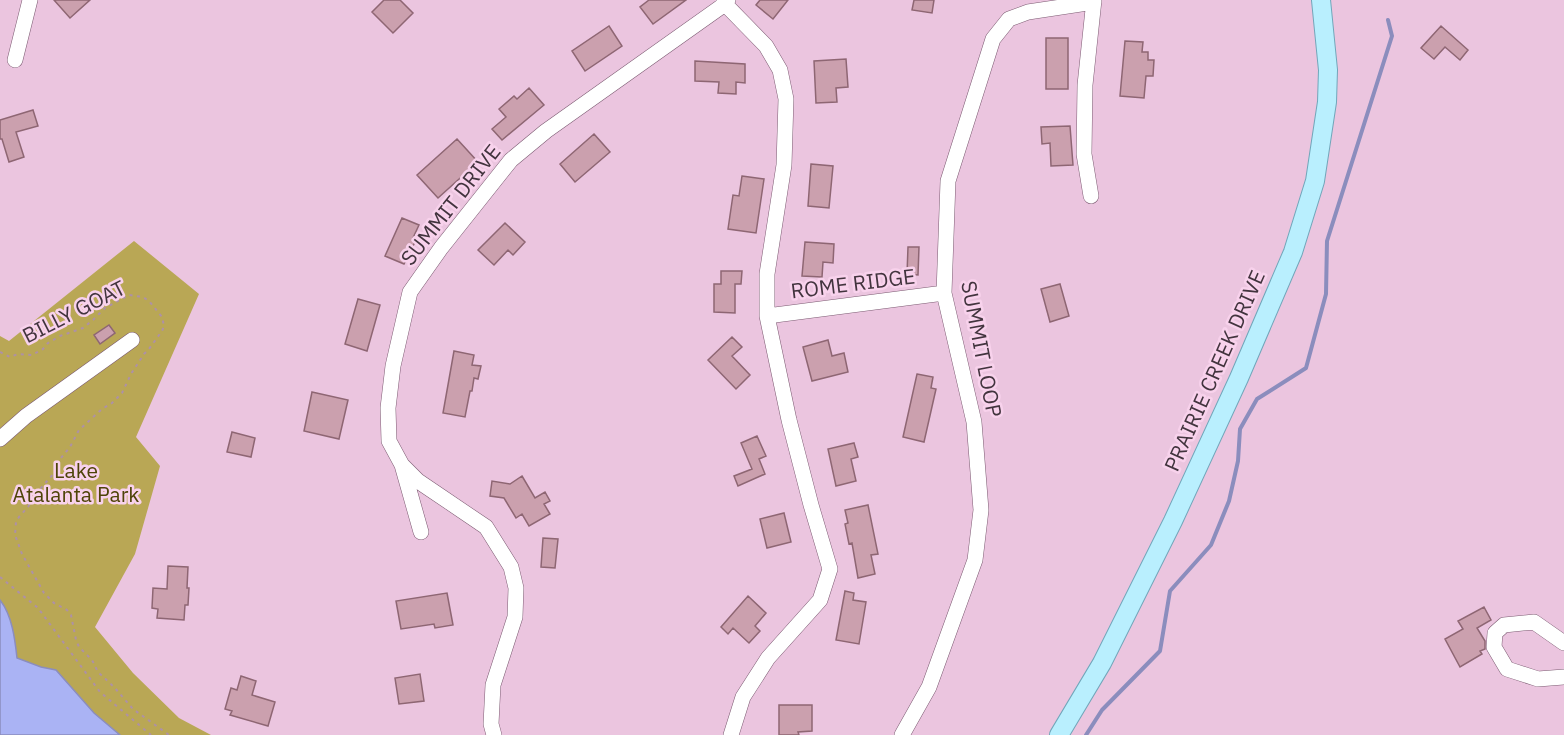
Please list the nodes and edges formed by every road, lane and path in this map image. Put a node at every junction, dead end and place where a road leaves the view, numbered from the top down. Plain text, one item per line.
1 (30, 0) edge
2 (1321, 0) edge
3 (726, 1) edge
4 (1094, 1) edge
5 (15, 60) dead end
6 (1091, 196) dead end
7 (944, 293) junction
8 (767, 316) junction
9 (132, 340) dead end
10 (0, 352) edge
11 (0, 439) edge
12 (402, 465) junction
13 (421, 532) dead end
14 (0, 577) edge
15 (1564, 643) edge
16 (1564, 677) edge
17 (151, 735) edge
18 (169, 735) edge
19 (494, 735) edge
20 (731, 735) edge
21 (902, 735) edge
22 (1059, 735) edge

1 - 5 street
2 - 22 main road, PRAIRIE CREEK DRIVE
3 - 8 street
3 - 12 street, SUMMIT DRIVE
4 - 6 street
4 - 7 street, SUMMIT LOOP
7 - 8 street, ROME RIDGE
7 - 21 street, SUMMIT LOOP
8 - 20 street
9 - 11 street
10 - 18 path, BILLY GOAT
12 - 13 street, SUMMIT DRIVE
12 - 19 street
14 - 17 path
15 - 16 street

